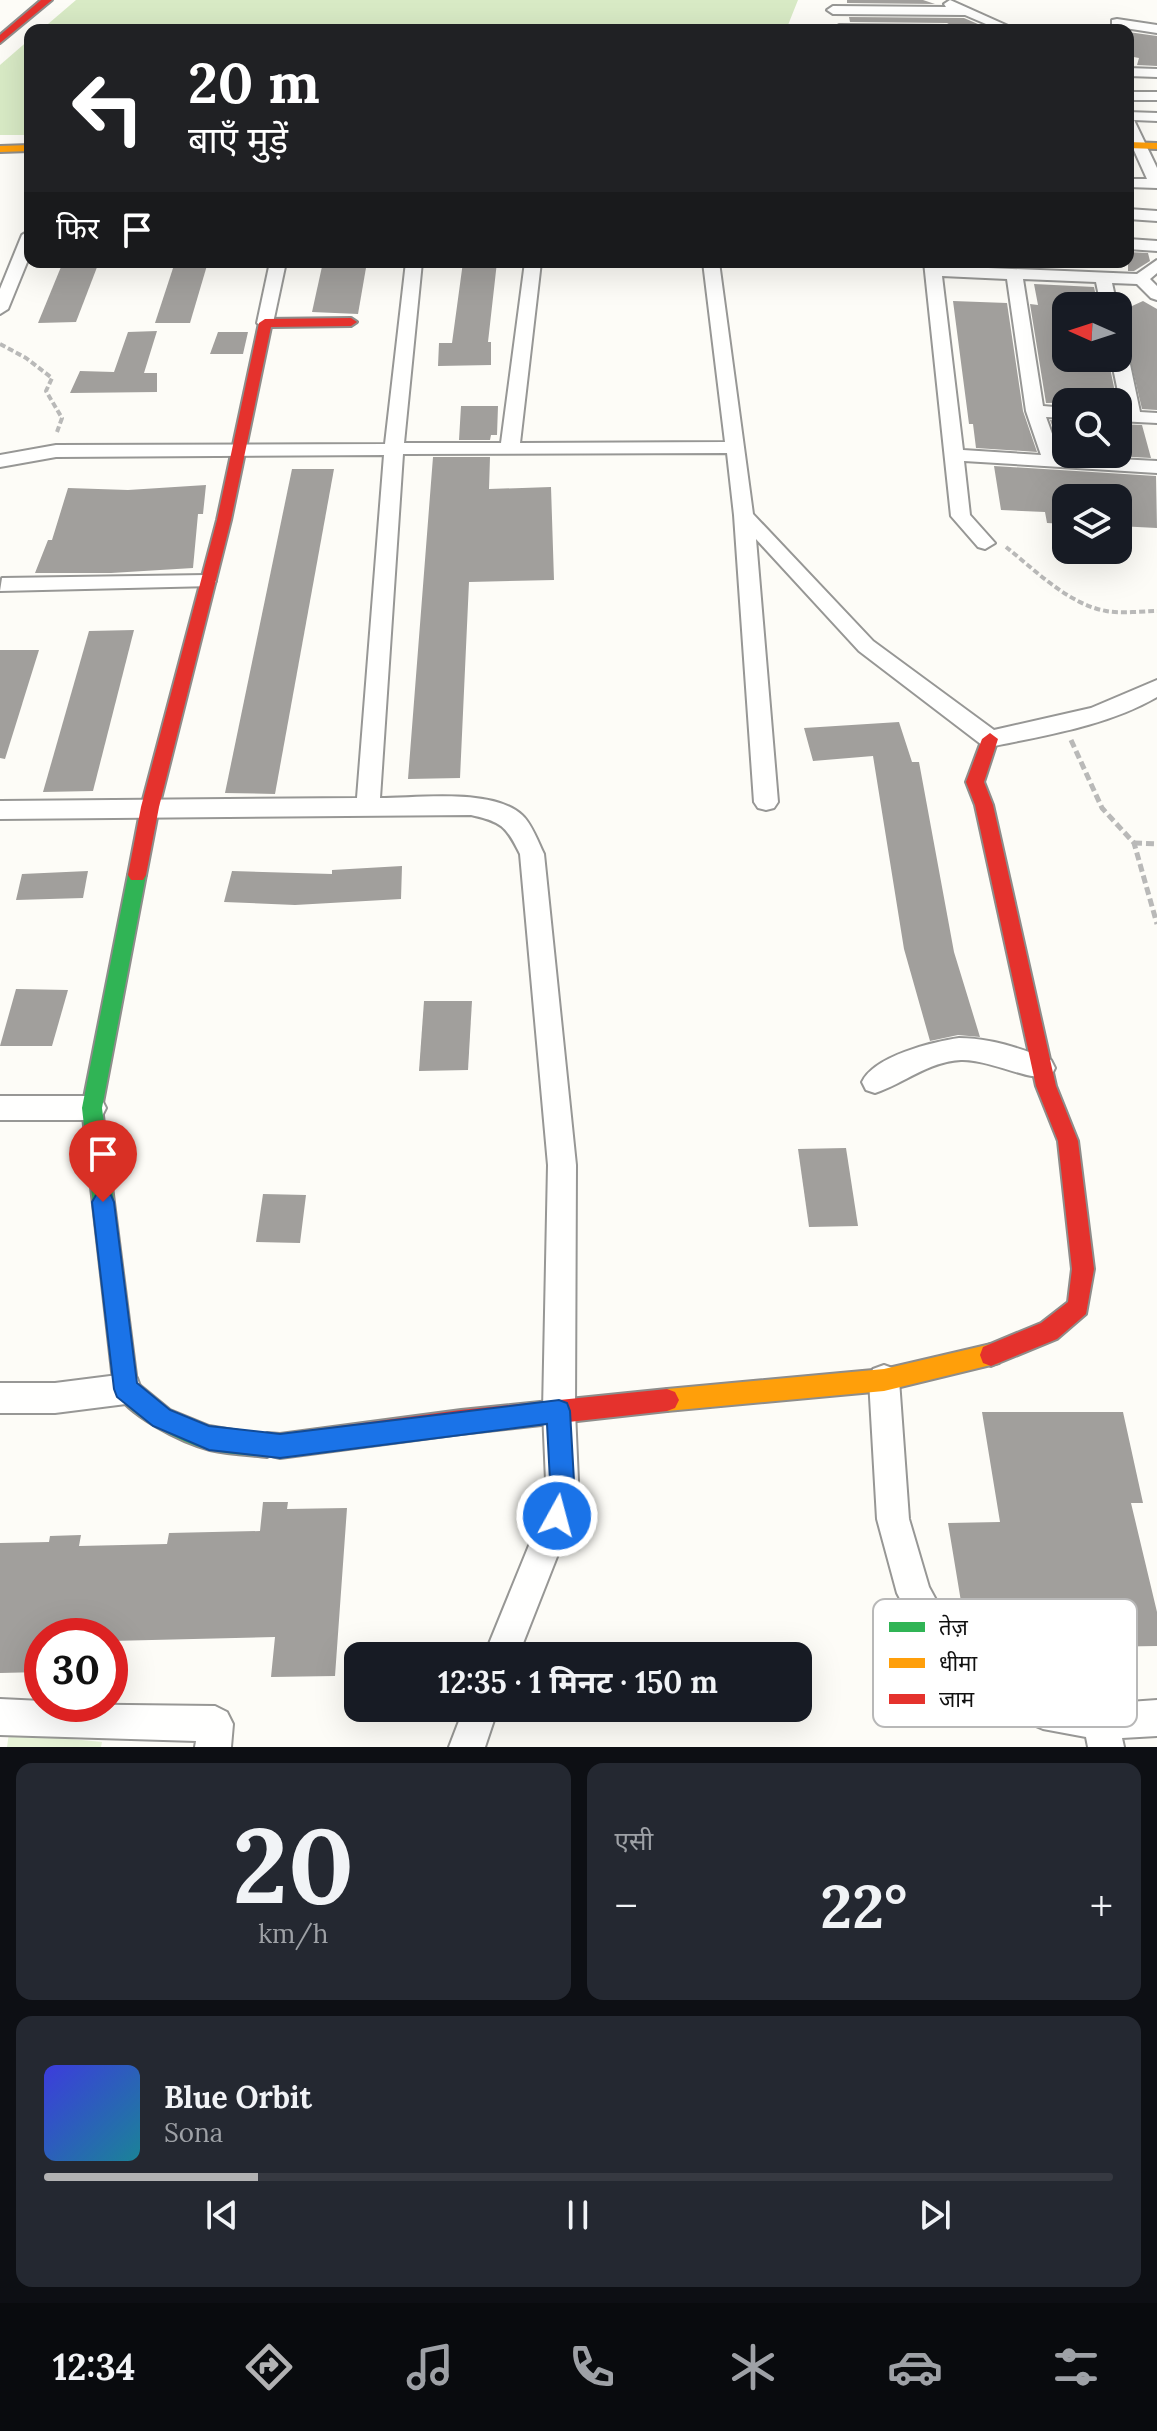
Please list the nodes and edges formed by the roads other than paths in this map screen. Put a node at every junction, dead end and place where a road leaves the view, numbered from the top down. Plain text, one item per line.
1 (20, 0) edge
2 (47, 0) edge
3 (941, 6) edge
4 (833, 10) dead end
5 (0, 17) edge
6 (1117, 23) dead end
7 (997, 24) edge
8 (1124, 24) edge
9 (1134, 26) edge
10 (1157, 29) edge
11 (0, 40) edge
12 (1134, 72) edge
13 (1157, 73) edge
14 (1134, 96) edge
15 (1157, 96) edge
16 (1157, 117) edge
17 (1134, 119) edge
18 (1141, 145) edge
19 (24, 148) edge
20 (0, 149) edge
21 (1134, 183) edge
22 (1157, 184) edge
23 (1134, 214) edge
24 (1157, 216) edge
25 (1134, 244) edge
26 (1157, 246) edge
27 (24, 250) edge
28 (1157, 265) edge
29 (277, 268) edge
30 (413, 268) edge
31 (532, 268) edge
32 (712, 268) edge
33 (932, 268) edge
34 (952, 268) edge
35 (1014, 274) junction
36 (1103, 277) junction
37 (1141, 279) junction
38 (1106, 292) edge
39 (1157, 295) edge
40 (0, 309) edge
41 (351, 322) dead end
42 (265, 323) junction
43 (1035, 411) junction
44 (1052, 412) edge
45 (1132, 416) edge
46 (1157, 418) edge
47 (736, 447) junction
48 (237, 448) junction
49 (394, 448) junction
50 (510, 448) junction
51 (955, 455) junction
52 (1052, 459) edge
53 (0, 461) edge
54 (1052, 462) edge
55 (1132, 466) edge
56 (1157, 467) edge
57 (744, 515) junction
58 (985, 543) road end
59 (206, 581) junction
60 (2, 585) edge
61 (1157, 687) edge
62 (990, 739) junction
63 (766, 802) dead end
64 (368, 805) junction
65 (150, 807) junction
66 (0, 810) edge
67 (1042, 1068) junction
68 (875, 1082) dead end
69 (0, 1108) edge
70 (92, 1108) junction
71 (884, 1380) junction
72 (126, 1389) junction
73 (0, 1398) edge
74 (559, 1411) junction
75 (917, 1599) edge
76 (507, 1642) edge
77 (0, 1717) edge
78 (1157, 1718) edge
79 (476, 1722) edge
80 (1137, 1724) edge
81 (1127, 1727) edge
82 (1104, 1734) edge
83 (213, 1747) edge
84 (467, 1747) edge

1 - 5 street
2 - 11 street
3 - 4 street
3 - 7 street
6 - 8 street
9 - 10 street
12 - 13 street
14 - 15 street
16 - 17 street
18 - 22 street
19 - 20 street
21 - 22 street
23 - 24 street
25 - 26 street
27 - 40 street
28 - 37 street
29 - 42 street
30 - 49 street
31 - 50 street
32 - 47 street
33 - 51 street
34 - 35 street
35 - 36 street
35 - 43 street
36 - 37 street
36 - 38 street
37 - 39 street
41 - 42 street
42 - 48 street
43 - 44 street
43 - 52 street
45 - 46 street
47 - 50 street
47 - 57 street
48 - 49 street
48 - 53 street
48 - 59 street
49 - 50 street
49 - 64 street
51 - 54 street
51 - 58 street
55 - 56 street
57 - 62 street
57 - 63 street
59 - 60 street
59 - 65 street
61 - 62 street
62 - 67 street
64 - 65 street
64 - 74 street
65 - 66 street
65 - 70 street
67 - 68 street
67 - 71 street
69 - 70 street
70 - 72 street
71 - 74 street
71 - 75 street
72 - 73 street
72 - 74 street
74 - 76 street
77 - 83 street
78 - 80 street
79 - 84 street
81 - 82 street

